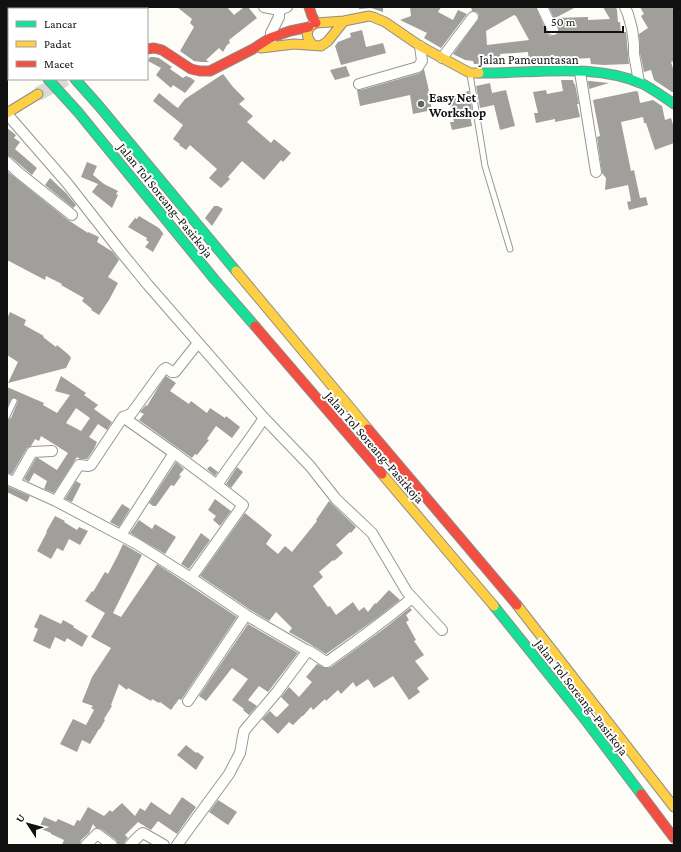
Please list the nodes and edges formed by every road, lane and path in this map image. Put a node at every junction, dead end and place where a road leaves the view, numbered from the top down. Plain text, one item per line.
1 (264, 7) edge
2 (542, 7) edge
3 (625, 7) edge
4 (283, 8) edge
5 (473, 17) dead end
6 (313, 18) edge
7 (344, 21) junction
8 (553, 30) dead end
9 (330, 38) junction
10 (271, 42) junction
11 (313, 45) junction
12 (420, 46) junction
13 (148, 49) edge
14 (442, 58) junction
15 (580, 72) junction
16 (470, 73) junction
17 (49, 80) edge
18 (76, 80) edge
19 (638, 82) junction
20 (359, 84) dead end
21 (38, 94) tunnel mouth
22 (674, 104) edge
23 (7, 114) edge
24 (7, 162) edge
25 (596, 172) dead end
26 (72, 215) dead end
27 (510, 249) dead end
28 (198, 343) junction
29 (14, 401) dead end
30 (7, 416) edge
31 (123, 417) junction
32 (264, 418) junction
33 (52, 452) dead end
34 (174, 453) junction
35 (11, 481) edge
36 (217, 485) junction
37 (56, 501) junction
38 (121, 535) junction
39 (191, 578) junction
40 (412, 598) junction
41 (246, 615) junction
42 (442, 630) dead end
43 (306, 650) junction
44 (188, 701) dead end
45 (674, 807) edge
46 (674, 838) edge
47 (179, 844) edge
48 (86, 845) edge
49 (112, 845) edge
50 (130, 845) edge
51 (164, 845) edge

1 - 4 street
2 - 8 street
3 - 19 street
4 - 10 street
5 - 14 street
6 - 7 main road, Jalan Pameuntasan
6 - 9 main road
6 - 10 main road, Jalan Pameuntasan
6 - 11 main road
7 - 9 main road
7 - 12 main road, Jalan Pameuntasan
9 - 11 main road
10 - 11 main road
10 - 13 main road
12 - 14 main road, Jalan Pameuntasan
12 - 20 street
14 - 16 main road, Jalan Pameuntasan
15 - 16 main road, Jalan Pameuntasan
15 - 19 main road, Jalan Pameuntasan
15 - 25 street
16 - 27 lane
17 - 46 main road, Jalan Tol Soreang–Pasirkoja
18 - 45 main road, Jalan Tol Soreang–Pasirkoja
19 - 22 main road, Jalan Pameuntasan
21 - 23 main road
23 - 28 street
24 - 26 street
28 - 31 street
28 - 32 street
29 - 30 lane
31 - 34 street
31 - 37 street
32 - 36 street
32 - 40 street
33 - 35 street
34 - 36 street
34 - 38 street
35 - 37 street
36 - 39 street
37 - 38 street
38 - 39 street
39 - 41 street
40 - 42 street
40 - 43 street
41 - 43 street
41 - 44 street
43 - 47 street
48 - 49 street
50 - 51 street

